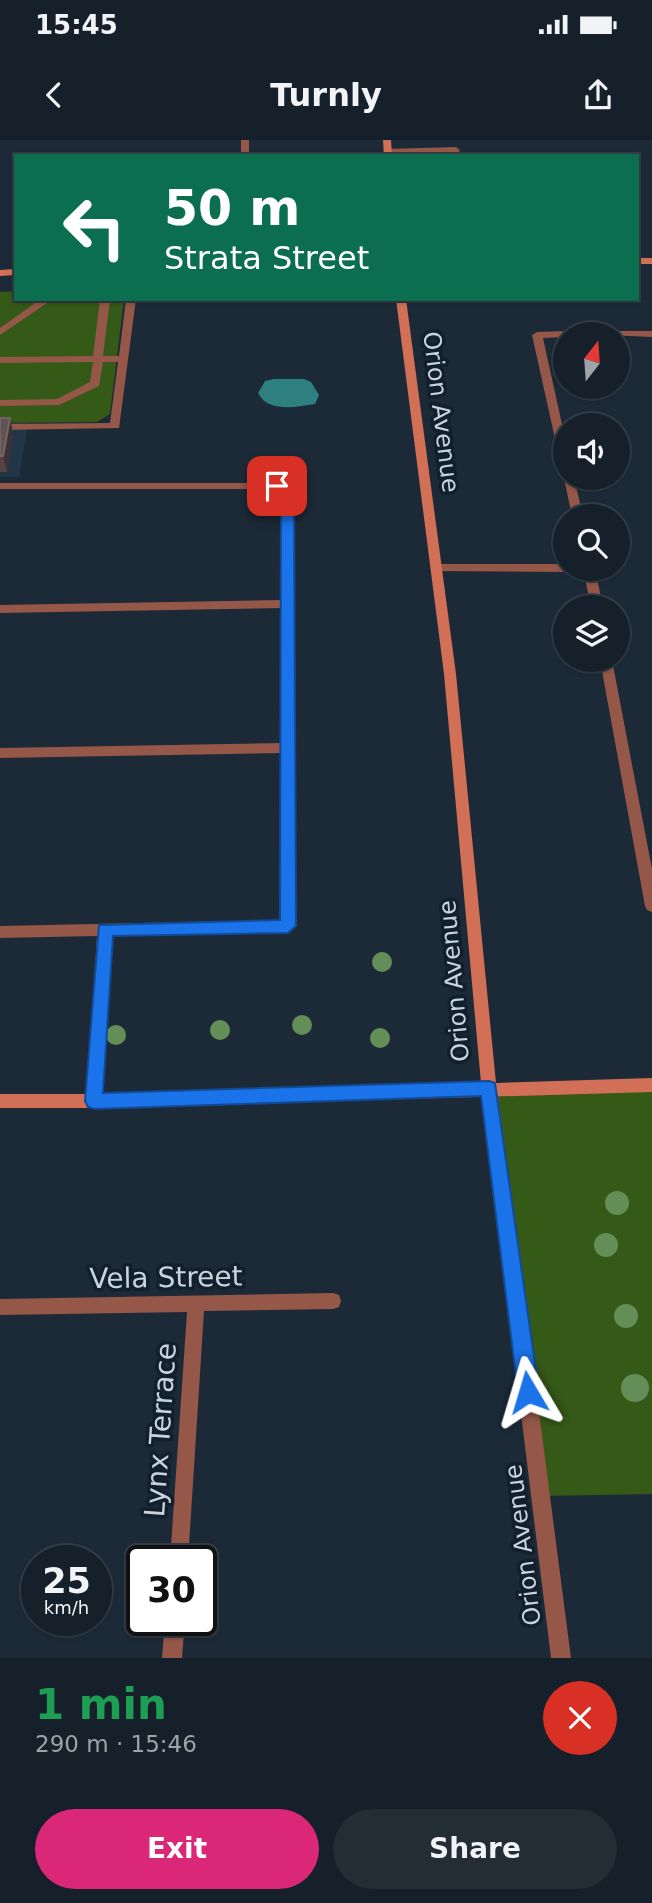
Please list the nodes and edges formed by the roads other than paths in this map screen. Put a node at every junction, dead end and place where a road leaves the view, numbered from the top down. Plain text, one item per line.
1 (387, 140) edge
2 (456, 150) dead end
3 (387, 154) edge
4 (45, 301) edge
5 (106, 301) edge
6 (131, 301) edge
7 (401, 301) edge
8 (0, 332) edge
9 (553, 334) edge
10 (630, 334) edge
11 (652, 334) edge
12 (98, 359) junction
13 (123, 359) junction
14 (0, 360) edge
15 (0, 403) edge
16 (554, 413) edge
17 (0, 427) edge
18 (0, 486) edge
19 (436, 568) junction
20 (553, 568) edge
21 (288, 604) junction
22 (0, 609) edge
23 (608, 672) edge
24 (288, 748) junction
25 (0, 753) edge
26 (652, 906) edge
27 (105, 930) junction
28 (0, 932) edge
29 (652, 1085) edge
30 (489, 1088) junction
31 (0, 1101) edge
32 (94, 1101) junction
33 (333, 1301) dead end
34 (196, 1303) junction
35 (0, 1307) edge
36 (180, 1545) edge
37 (174, 1636) edge
38 (172, 1658) edge
39 (561, 1658) edge

1 - 3 street
2 - 3 street
4 - 8 street
5 - 12 street
6 - 13 street
7 - 19 street, Orion Avenue
9 - 16 street
10 - 11 street
12 - 13 street
12 - 14 street
12 - 15 street
13 - 17 street
18 - 21 street
19 - 20 street
19 - 30 street, Orion Avenue
21 - 22 street
21 - 24 street
23 - 26 street
24 - 25 street
24 - 27 street
27 - 28 street
27 - 32 street
29 - 30 street
30 - 32 street
30 - 39 street, Orion Avenue
31 - 32 street
33 - 34 street, Vela Street
34 - 35 street, Vela Street
34 - 36 street, Lynx Terrace
37 - 38 street

